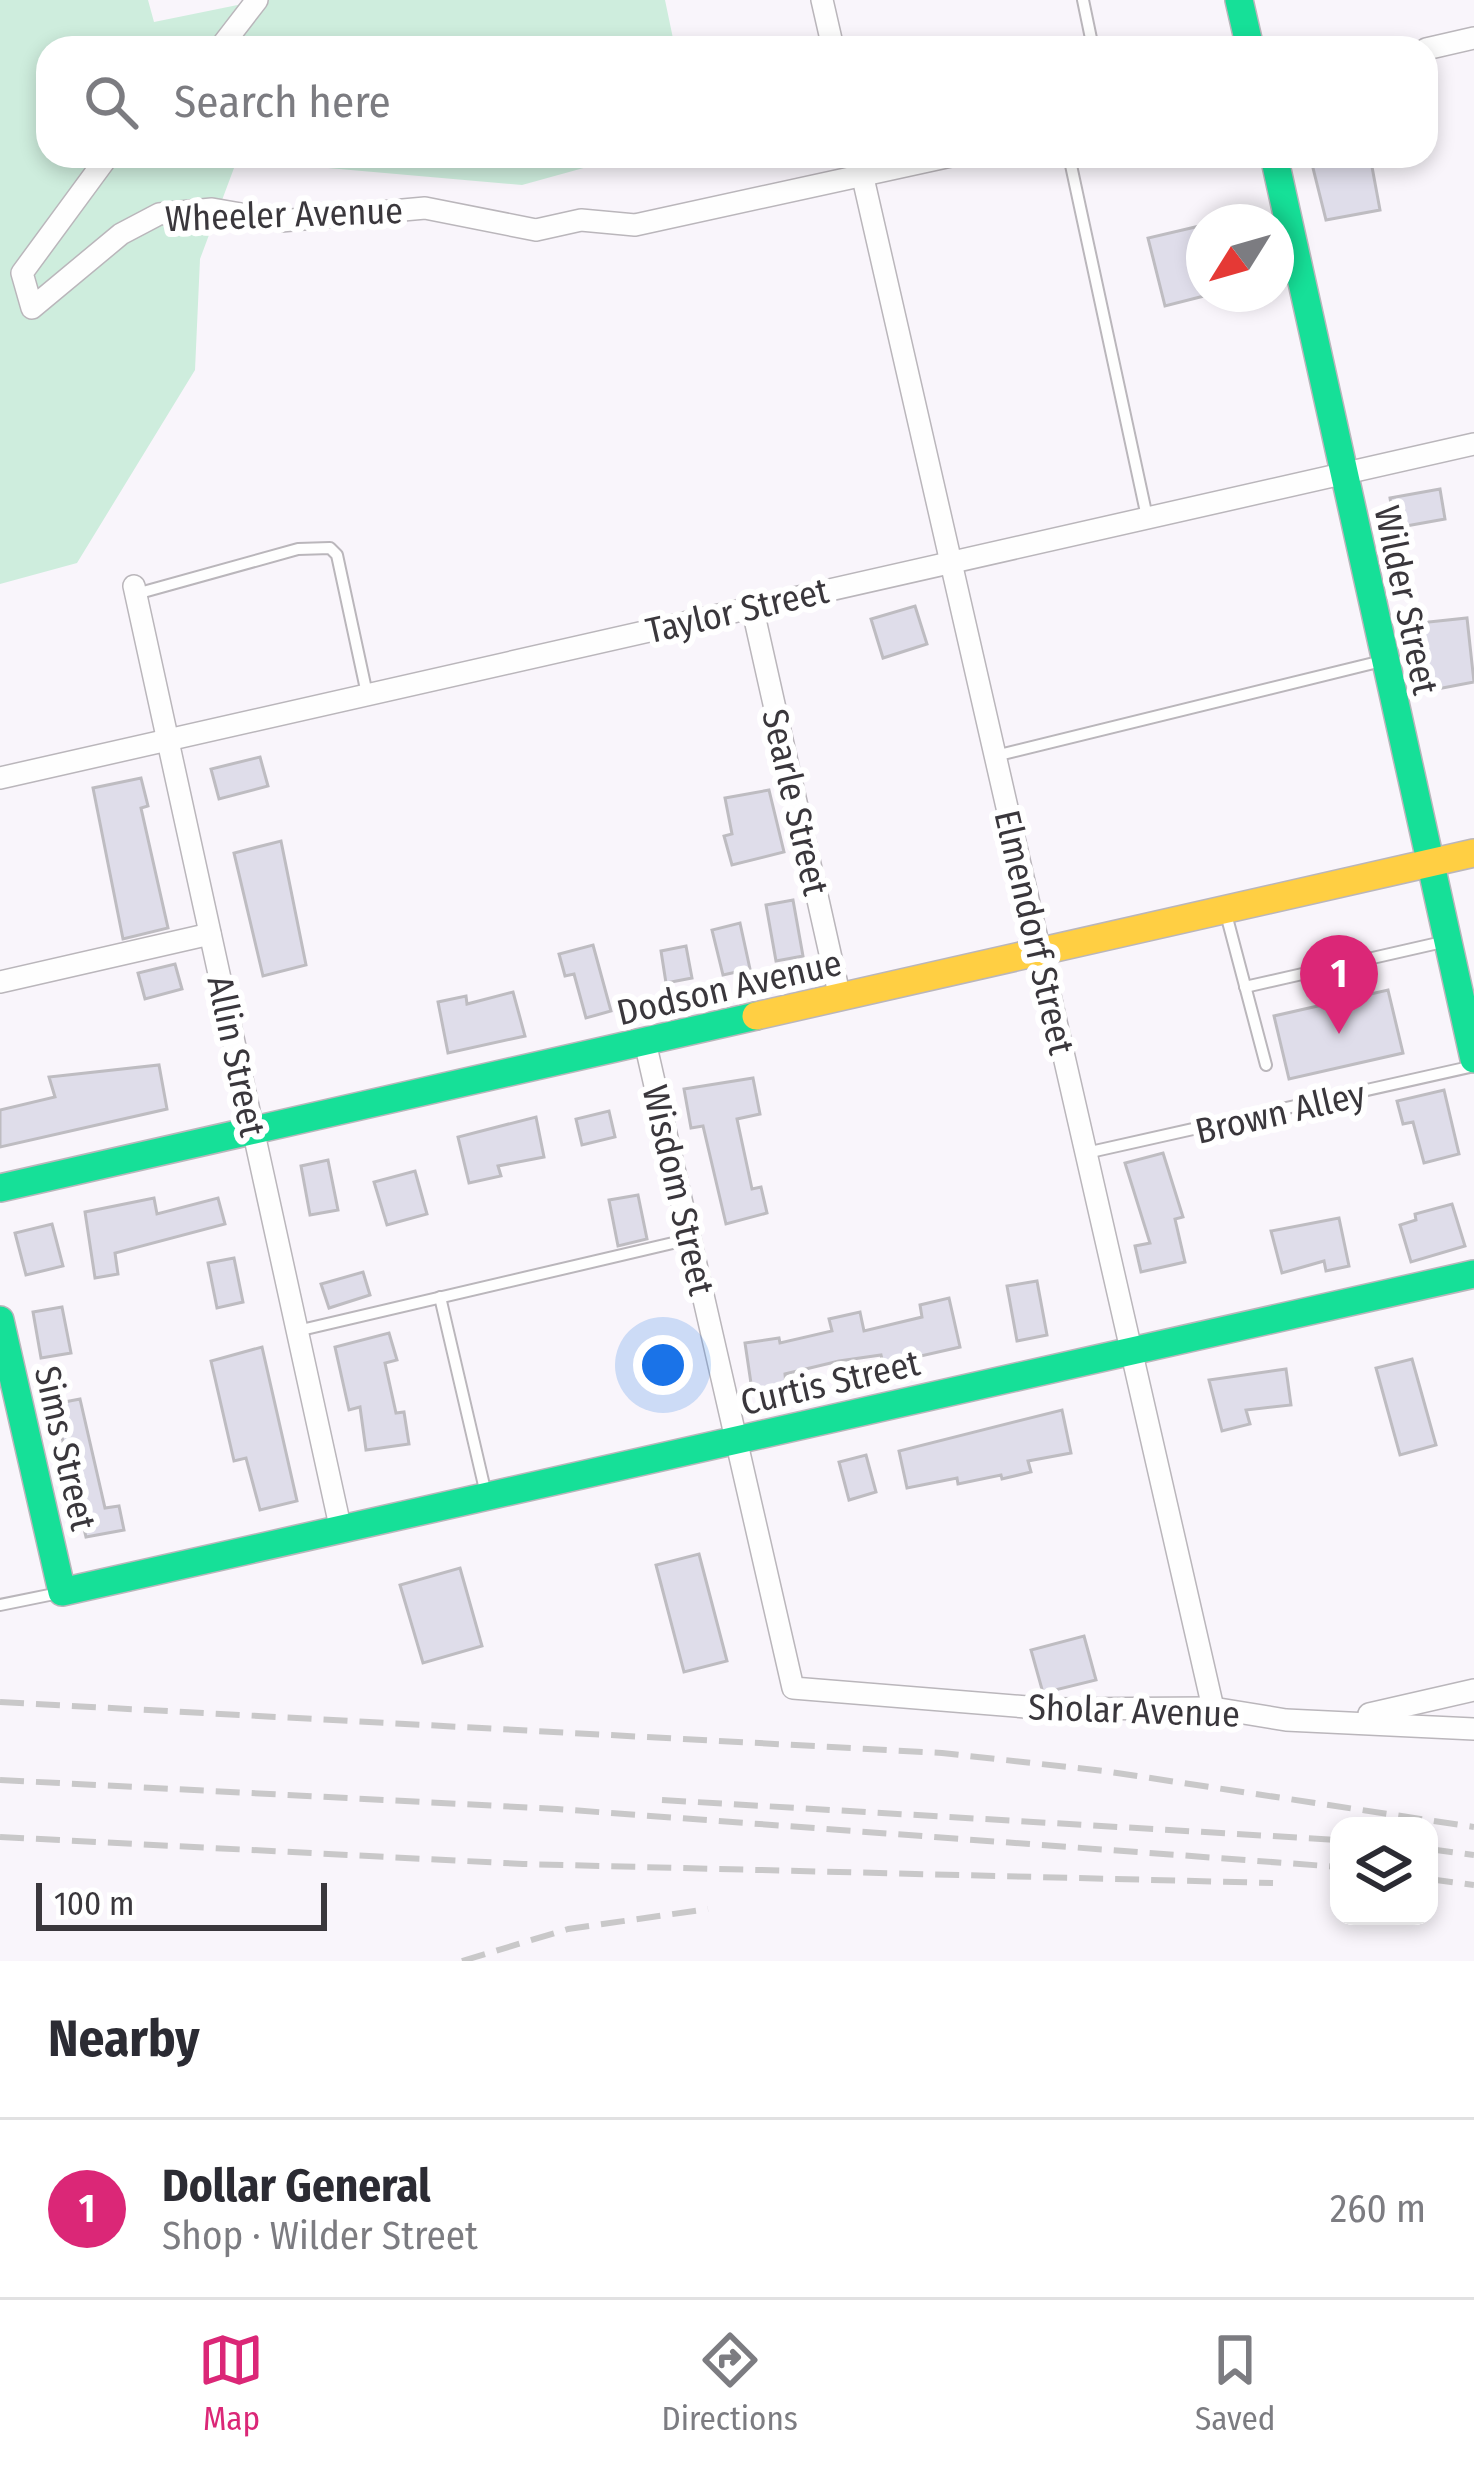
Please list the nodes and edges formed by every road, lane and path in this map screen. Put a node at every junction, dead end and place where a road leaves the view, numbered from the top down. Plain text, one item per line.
1 (256, 0) edge
2 (822, 0) edge
3 (1083, 0) edge
4 (1239, 0) edge
5 (229, 36) edge
6 (830, 36) edge
7 (1090, 36) edge
8 (1247, 36) edge
9 (1474, 38) edge
10 (1438, 46) edge
11 (99, 168) edge
12 (852, 168) edge
13 (860, 168) edge
14 (1072, 168) edge
15 (1277, 168) edge
16 (1474, 444) edge
17 (1342, 474) junction
18 (1147, 517) junction
19 (950, 560) junction
20 (135, 590) joint
21 (752, 606) junction
22 (1382, 661) junction
23 (368, 698) junction
24 (169, 743) junction
25 (995, 756) junction
26 (0, 778) edge
27 (1474, 853) edge
28 (1429, 863) junction
29 (1225, 911) junction
30 (210, 934) junction
31 (1447, 941) junction
32 (1040, 953) junction
33 (0, 982) edge
34 (1245, 987) junction
35 (840, 998) junction
36 (645, 1042) junction
37 (1474, 1063) edge
38 (1266, 1065) dead end
39 (254, 1133) junction
40 (1086, 1153) junction
41 (0, 1188) edge
42 (690, 1239) junction
43 (1474, 1274) edge
44 (440, 1297) junction
45 (0, 1320) edge
46 (297, 1331) junction
47 (3, 1349) edge
48 (1131, 1351) junction
49 (736, 1440) junction
50 (486, 1494) junction
51 (340, 1526) junction
52 (62, 1592) junction
53 (0, 1605) edge
54 (793, 1688) joint
55 (1474, 1690) edge
56 (1213, 1708) junction
57 (1345, 1719) junction
58 (1474, 1729) edge

1 - 5 street
2 - 6 street
3 - 7 lane
4 - 8 street
9 - 10 street
11 - 12 street, Wheeler Avenue
13 - 19 street, Elmendorf Street
14 - 18 lane
15 - 17 street, Wilder Street
16 - 17 street, Taylor Street
17 - 18 street, Taylor Street
17 - 22 street, Wilder Street
18 - 19 street, Taylor Street
19 - 21 street, Taylor Street
19 - 25 street, Elmendorf Street
20 - 23 lane
20 - 24 street, Allin Street
21 - 23 street, Taylor Street
21 - 35 street, Searle Street
22 - 25 lane
22 - 28 street, Wilder Street
23 - 24 street, Taylor Street
24 - 26 street, Taylor Street
24 - 30 street, Allin Street
25 - 32 street, Elmendorf Street
27 - 28 street, Dodson Avenue
28 - 29 street, Dodson Avenue
28 - 31 street, Wilder Street
29 - 32 street, Dodson Avenue
29 - 34 lane
30 - 33 street
30 - 39 street, Allin Street
31 - 34 lane
31 - 37 street, Wilder Street
32 - 35 street, Dodson Avenue
32 - 40 street, Elmendorf Street
34 - 38 lane
35 - 36 street, Dodson Avenue
36 - 39 street, Dodson Avenue
36 - 42 street, Wisdom Street
37 - 40 lane, Brown Alley
39 - 41 street, Dodson Avenue
39 - 46 street, Allin Street
40 - 48 street, Elmendorf Street
42 - 44 lane
42 - 49 street, Wisdom Street
43 - 48 street, Curtis Street
44 - 46 lane
44 - 50 lane
45 - 47 street, Sims Street
46 - 51 street, Allin Street
47 - 52 street, Sims Street
48 - 49 street, Curtis Street
48 - 56 street, Elmendorf Street
49 - 50 street, Curtis Street
49 - 54 street, Wisdom Street
50 - 51 street, Curtis Street
51 - 52 street, Curtis Street
52 - 53 lane
54 - 56 street, Sholar Avenue
55 - 57 street
56 - 57 street, Sholar Avenue
57 - 58 street, Sholar Avenue

